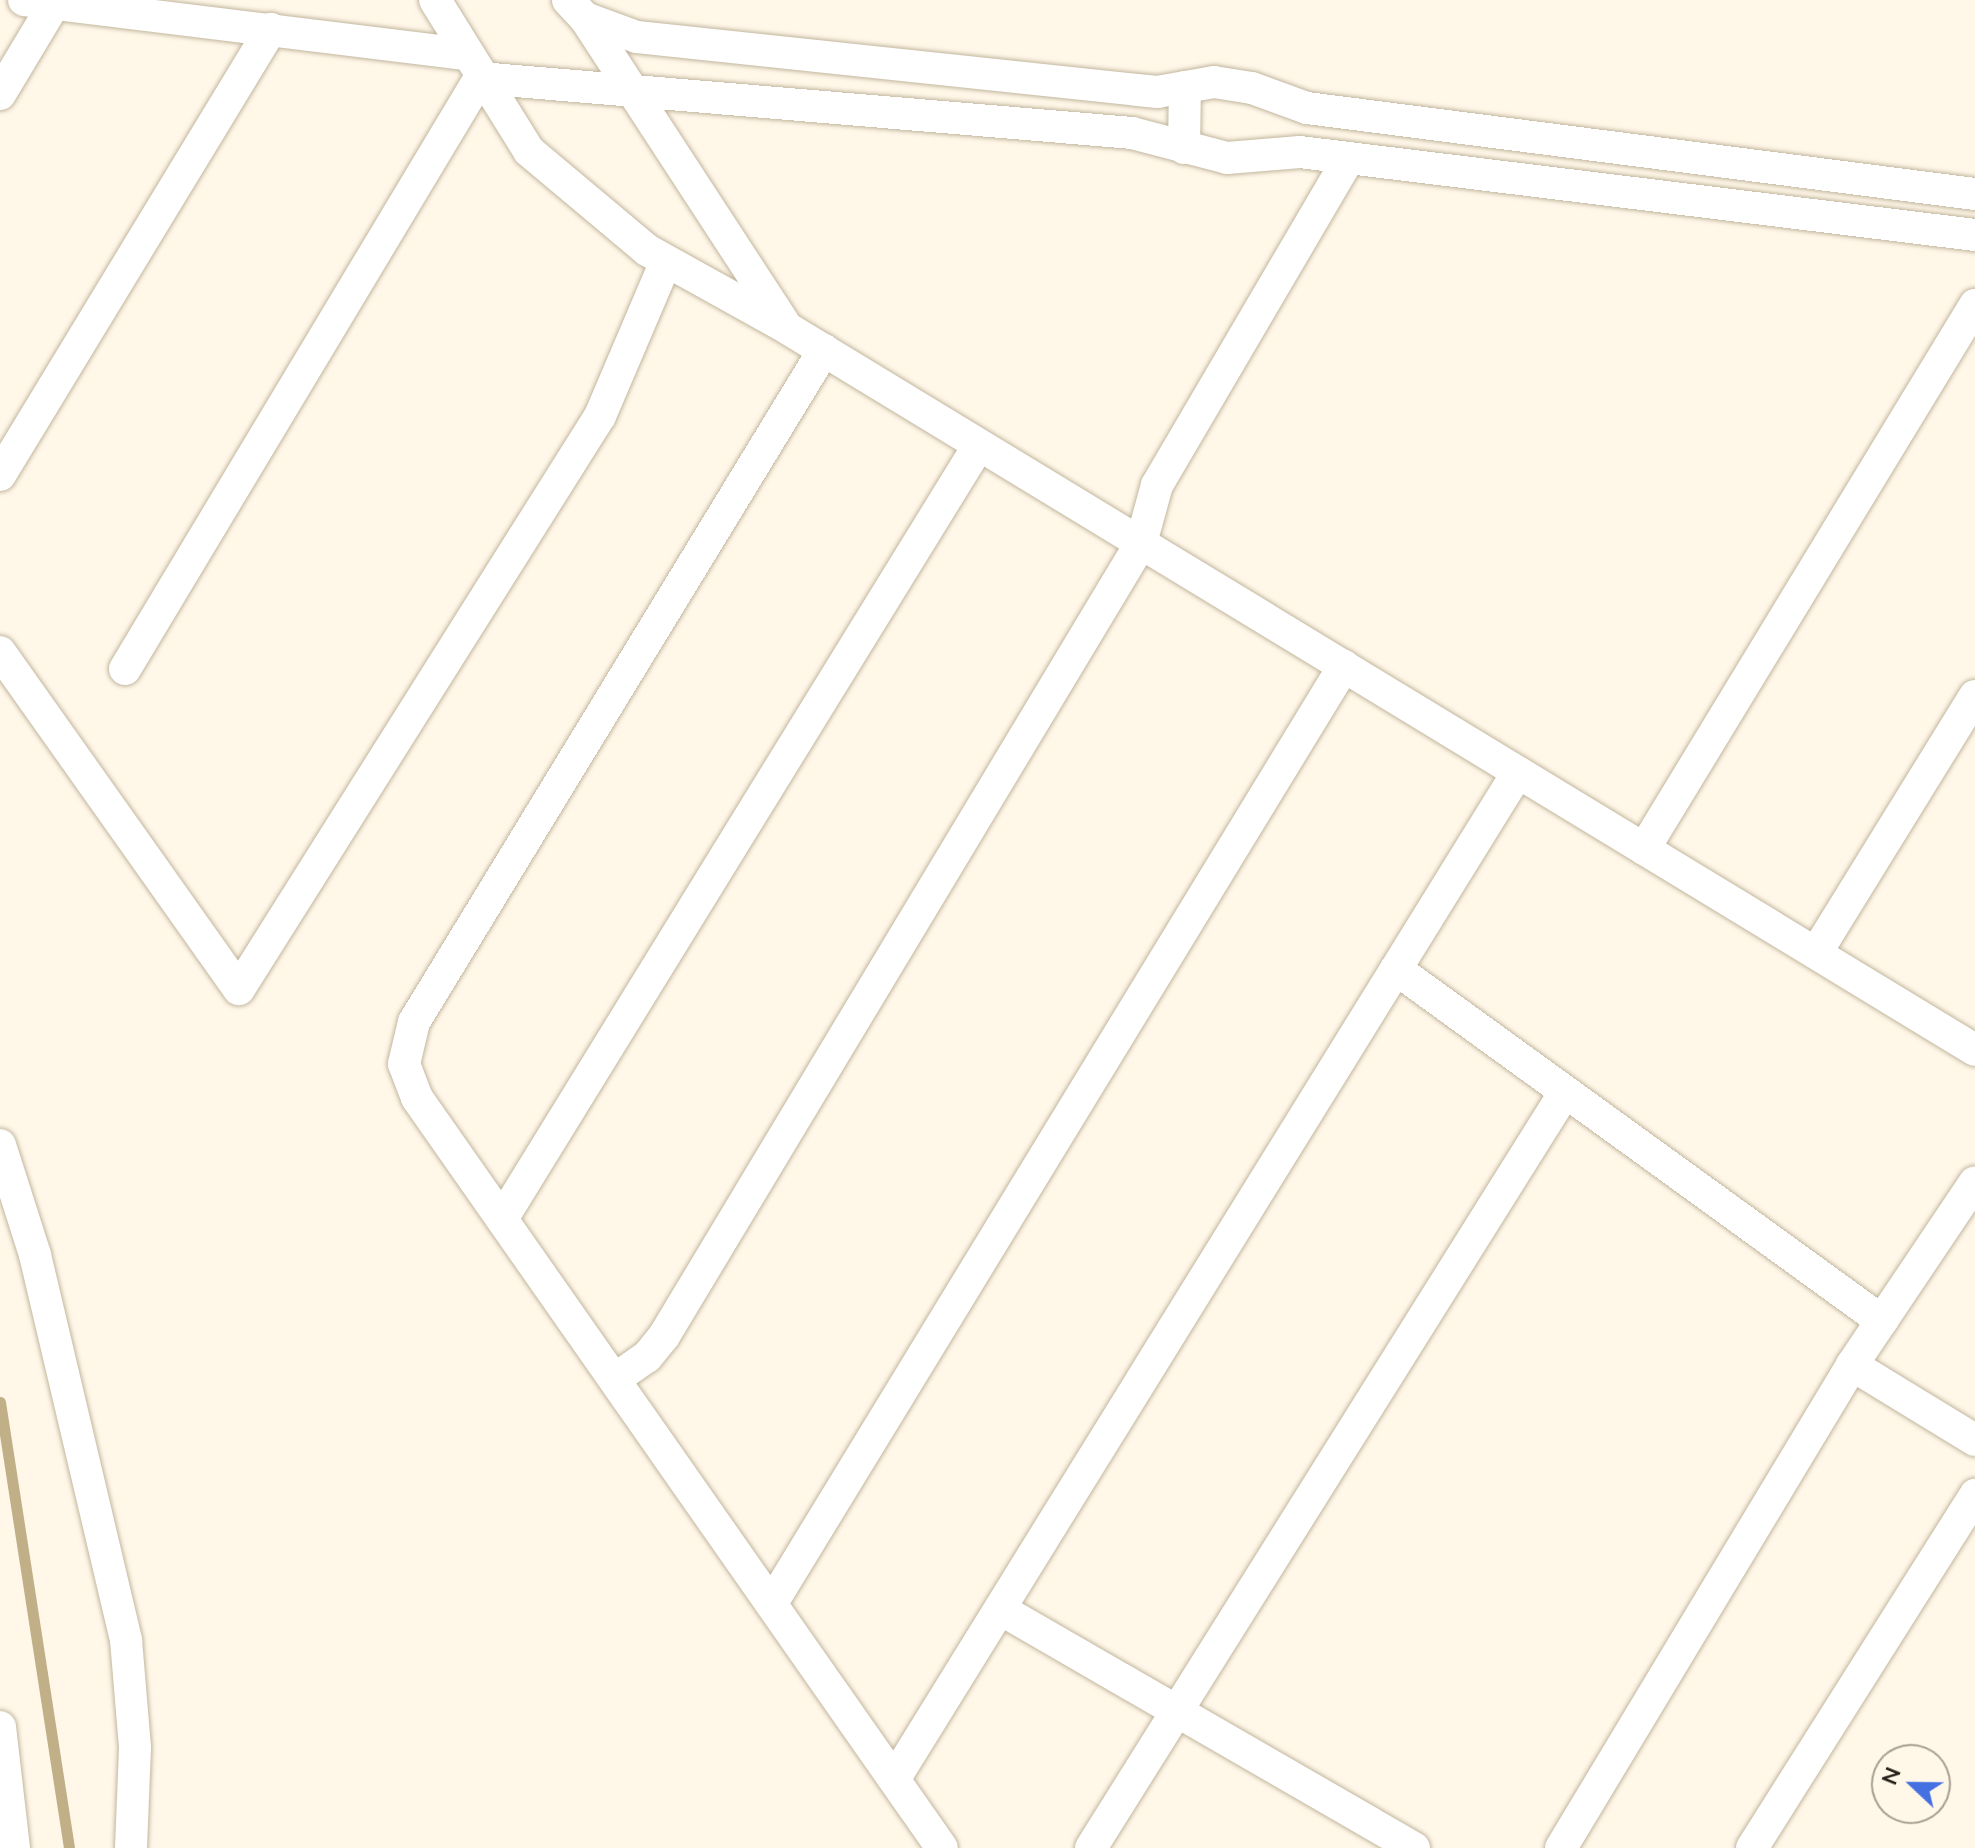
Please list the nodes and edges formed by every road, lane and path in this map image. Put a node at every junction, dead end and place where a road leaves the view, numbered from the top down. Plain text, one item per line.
1 (435, 0) edge
2 (39, 2) edge
3 (576, 9) edge
4 (271, 29) junction
5 (473, 66) junction
6 (1185, 87) junction
7 (631, 88) junction
8 (0, 94) edge
9 (1283, 100) junction
10 (1184, 148) junction
11 (1276, 152) junction
12 (1349, 158) junction
13 (1975, 194) edge
14 (1975, 235) edge
15 (666, 261) junction
16 (1975, 305) edge
17 (787, 328) junction
18 (824, 350) junction
19 (979, 445) junction
20 (0, 475) edge
21 (1141, 543) junction
22 (0, 652) edge
23 (1344, 666) junction
24 (125, 669) dead end
25 (1975, 696) edge
26 (1518, 772) junction
27 (1644, 849) junction
28 (1816, 953) junction
29 (1396, 969) junction
30 (1975, 1050) edge
31 (1565, 1092) junction
32 (0, 1145) edge
33 (1975, 1183) edge
34 (502, 1219) junction
35 (1882, 1321) junction
36 (1852, 1365) junction
37 (615, 1379) junction
38 (1975, 1440) edge
39 (1975, 1495) edge
40 (772, 1603) junction
41 (1000, 1609) junction
42 (1175, 1710) junction
43 (0, 1727) edge
44 (895, 1778) junction
45 (14, 1848) edge
46 (131, 1848) edge
47 (942, 1848) edge
48 (1091, 1848) edge
49 (1414, 1848) edge
50 (1561, 1848) edge
51 (1752, 1848) edge

1 - 5 street
2 - 4 street
2 - 8 street
3 - 6 street
3 - 7 street
4 - 5 street
4 - 20 street
5 - 7 street
5 - 15 street
5 - 24 street
6 - 9 street
6 - 10 street
7 - 10 street
7 - 17 street
9 - 11 street
9 - 13 street
10 - 11 street
11 - 12 street
12 - 14 street
12 - 21 street
15 - 17 street
15 - 22 street
16 - 27 street
17 - 18 street
18 - 19 street
18 - 34 street
19 - 21 street
19 - 34 street
21 - 23 street
21 - 37 street
23 - 26 street
23 - 40 street
25 - 28 street
26 - 27 street
26 - 29 street
27 - 28 street
28 - 30 street
29 - 31 street
29 - 41 street
31 - 35 street
31 - 42 street
32 - 46 street
33 - 35 street
34 - 37 street
35 - 36 street
36 - 38 street
36 - 50 street
37 - 40 street
39 - 51 street
40 - 44 street
41 - 42 street
41 - 44 street
42 - 48 street
42 - 49 street
43 - 45 street
44 - 47 street

